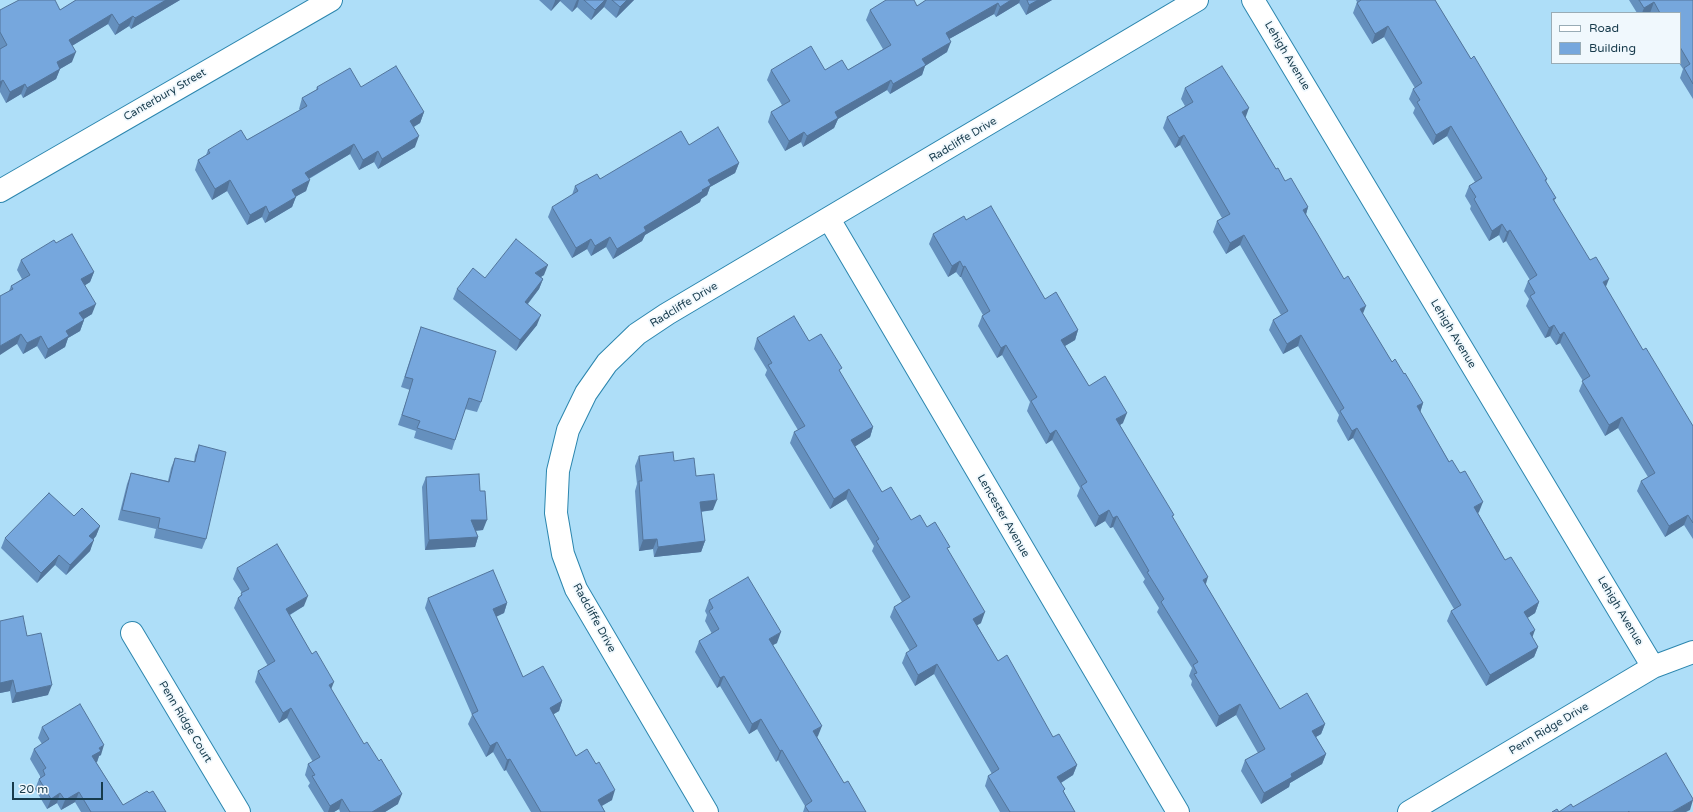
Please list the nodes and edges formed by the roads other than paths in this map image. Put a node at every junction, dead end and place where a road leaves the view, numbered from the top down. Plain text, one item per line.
1 (331, 0) edge
2 (1197, 0) edge
3 (1253, 0) edge
4 (0, 191) edge
5 (829, 219) junction
6 (132, 633) dead end
7 (1693, 652) edge
8 (1654, 667) junction
9 (239, 812) edge
10 (707, 812) edge
11 (1178, 812) edge
12 (1409, 812) edge

1 - 4 street, Canterbury Street
2 - 5 street, Radcliffe Drive
3 - 8 street, Lehigh Avenue
5 - 10 street, Radcliffe Drive
5 - 11 street, Lencester Avenue
6 - 9 street, Penn Ridge Court
7 - 8 street, Penn Ridge Drive
8 - 12 street, Penn Ridge Drive

